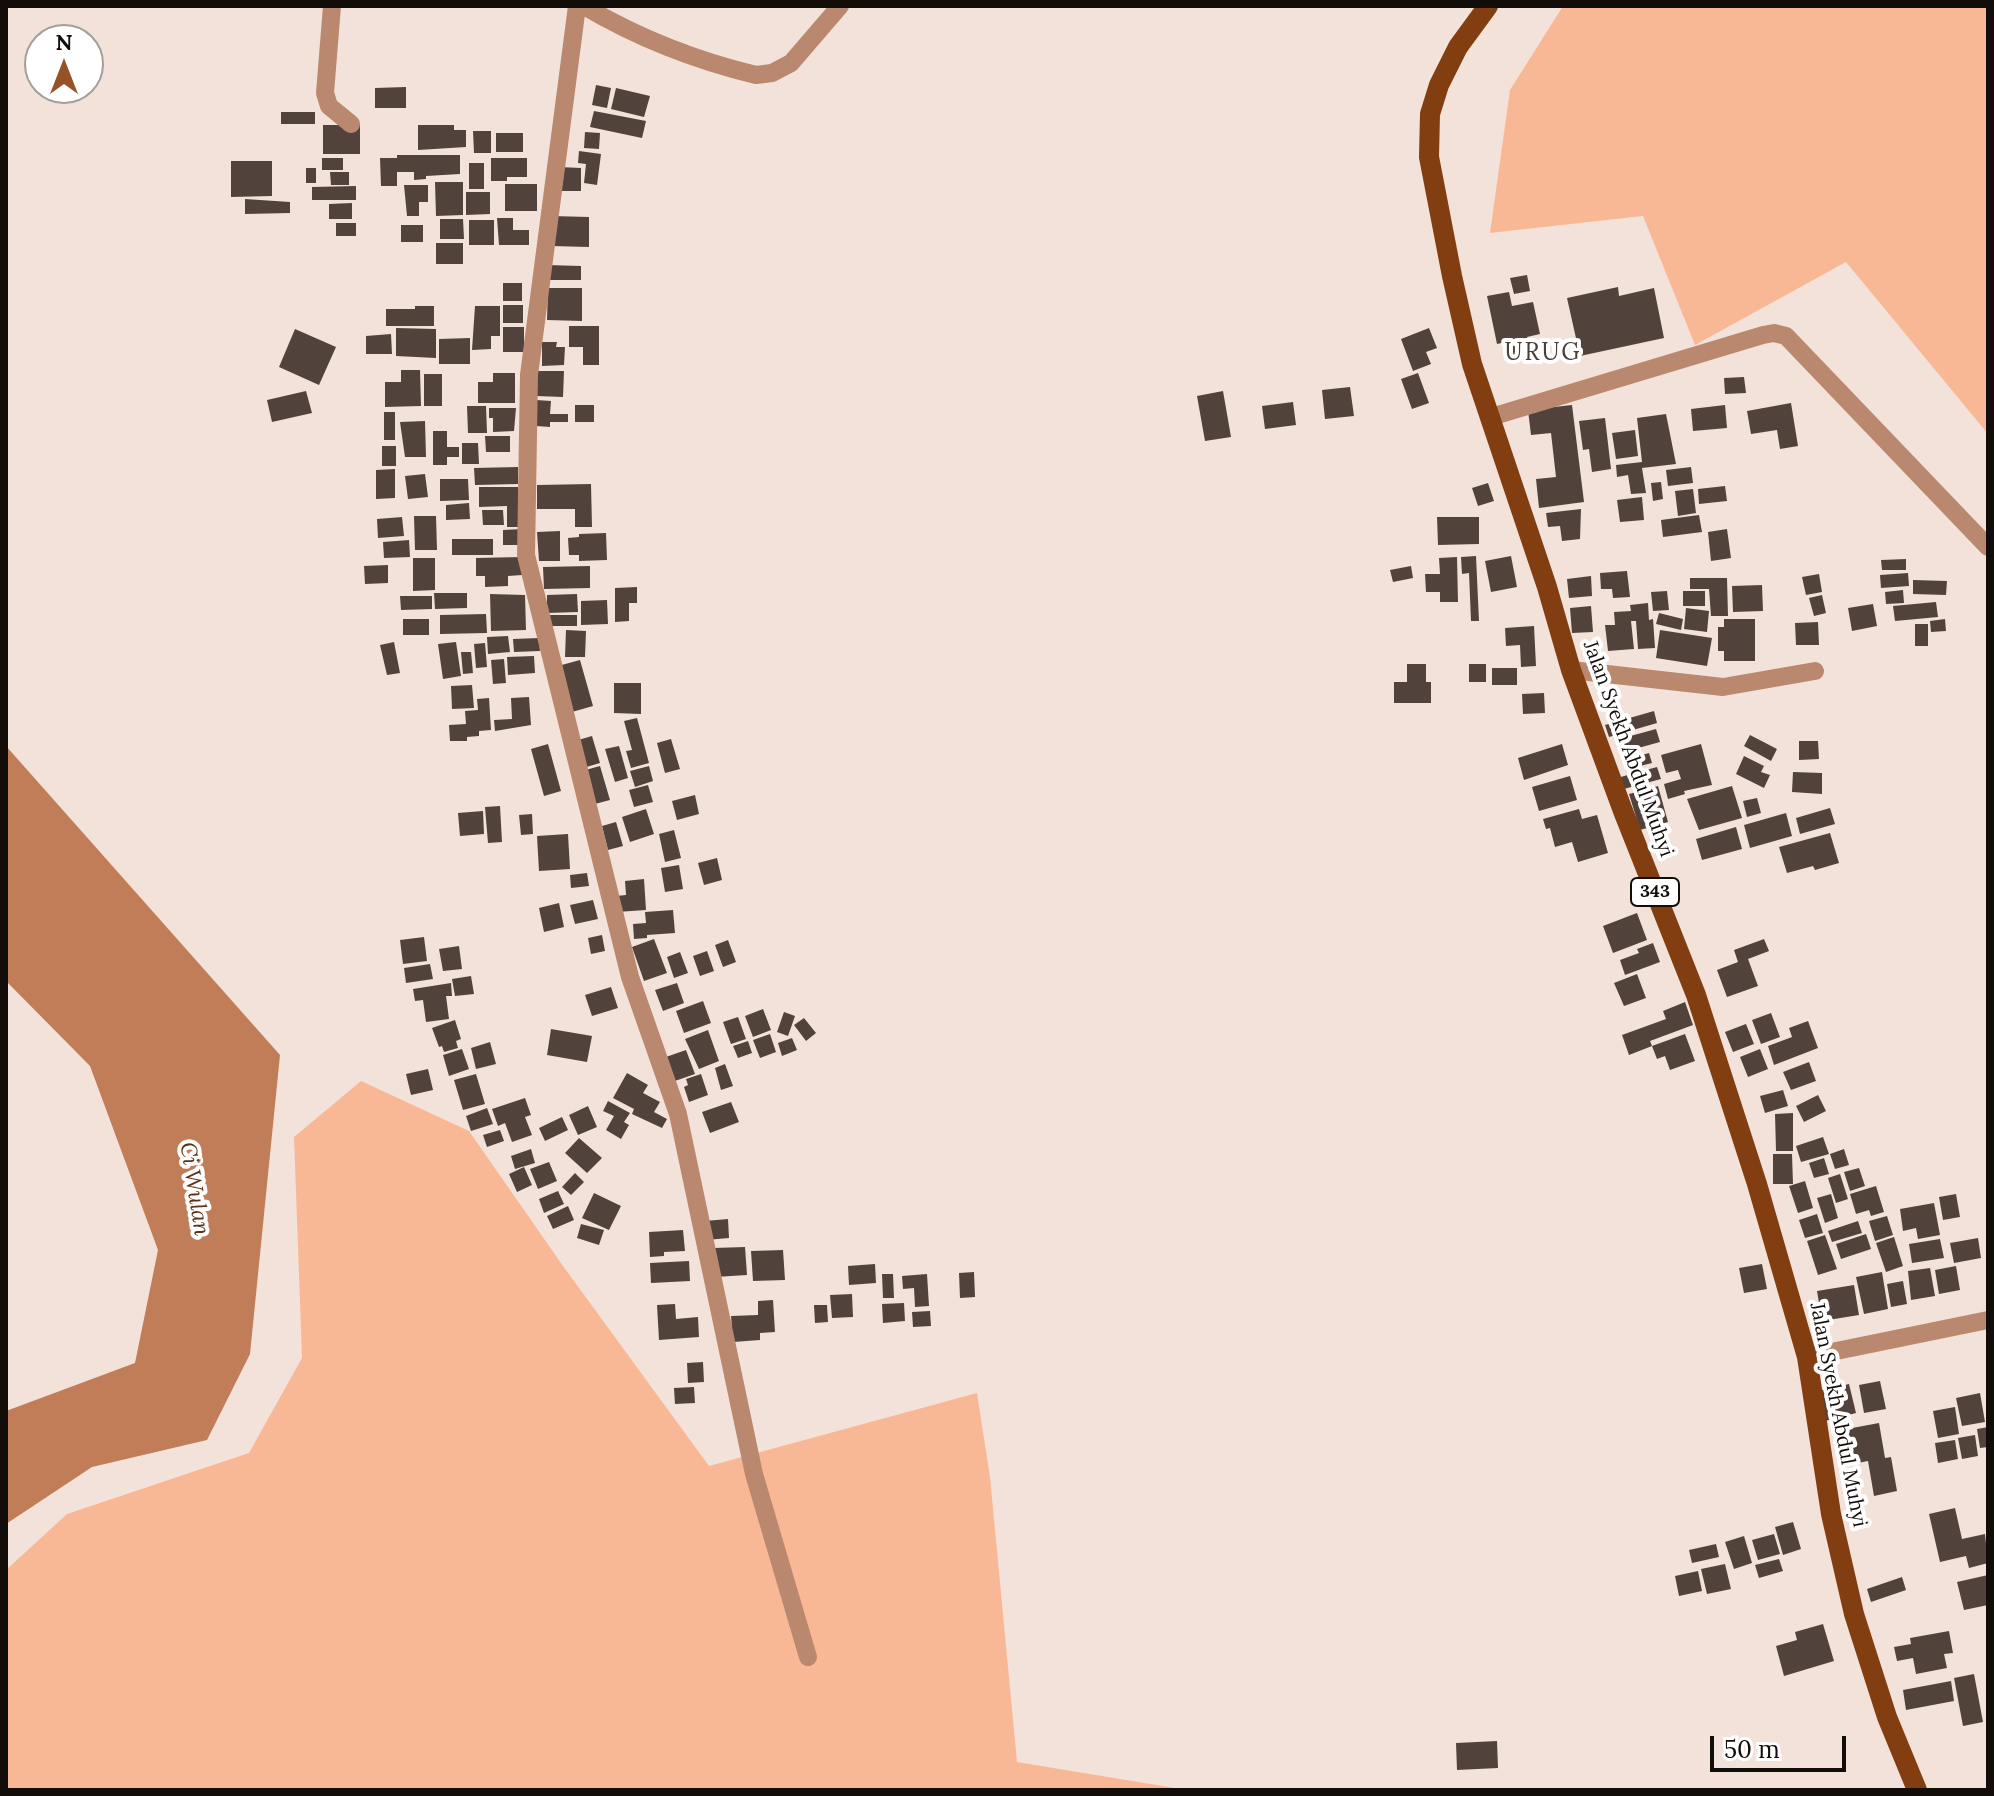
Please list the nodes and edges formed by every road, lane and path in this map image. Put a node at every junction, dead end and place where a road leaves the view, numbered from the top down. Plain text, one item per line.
1 (332, 6) edge
2 (577, 6) edge
3 (584, 6) edge
4 (840, 6) edge
5 (1488, 6) edge
6 (351, 124) dead end
7 (1491, 417) junction
8 (1988, 547) edge
9 (1571, 670) junction
10 (1815, 671) dead end
11 (1988, 1320) edge
12 (1807, 1357) junction
13 (808, 1657) dead end
14 (1917, 1790) edge

1 - 6 street
2 - 13 street
3 - 4 street
5 - 7 main road, Jalan Syekh Abdul Muhyi / 343
7 - 8 street
7 - 9 main road, Jalan Syekh Abdul Muhyi / 343
9 - 10 street
9 - 12 main road, Jalan Syekh Abdul Muhyi / 343
11 - 12 street
12 - 14 main road, Jalan Syekh Abdul Muhyi / 343

